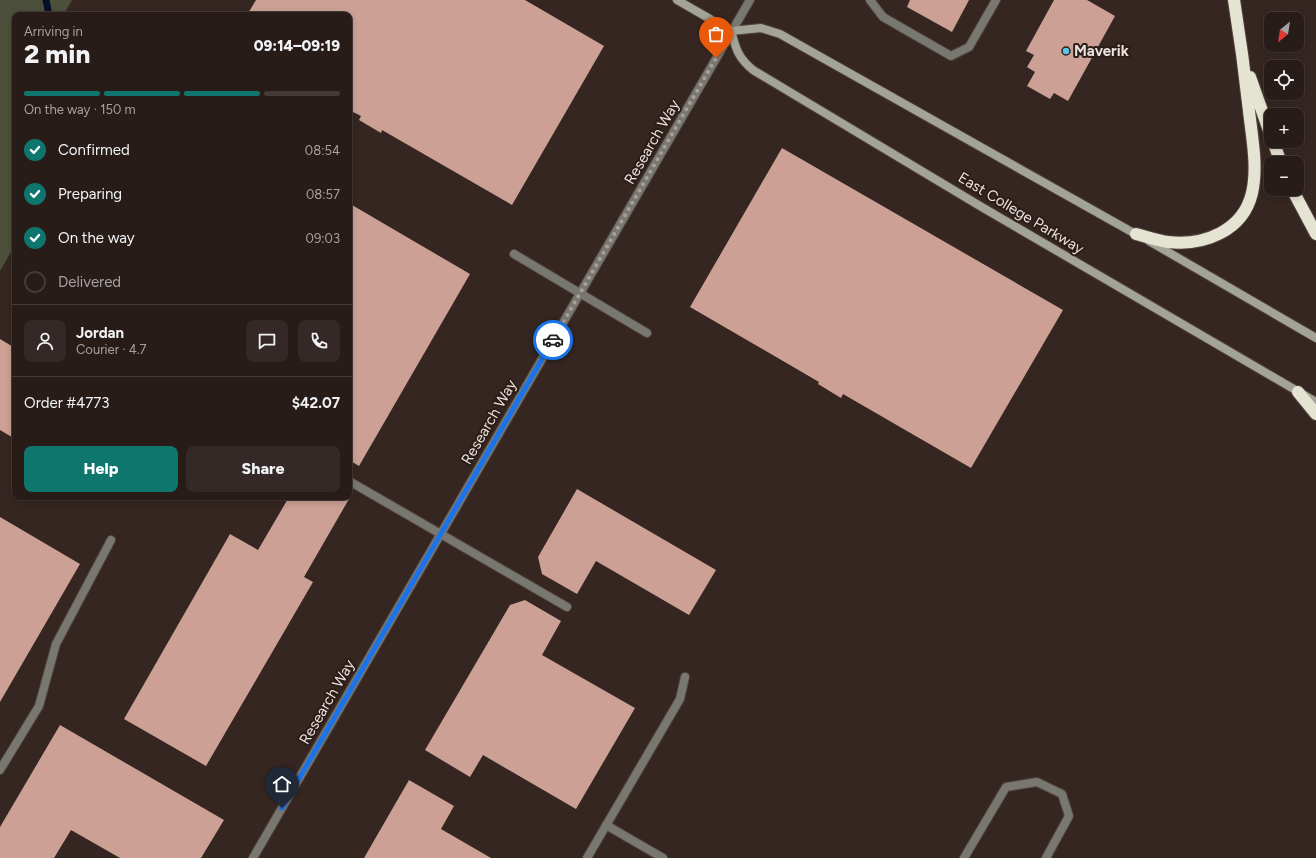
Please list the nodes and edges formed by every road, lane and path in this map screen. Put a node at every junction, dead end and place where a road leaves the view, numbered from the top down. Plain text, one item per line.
1 (677, 0) edge
2 (750, 0) edge
3 (870, 0) edge
4 (996, 0) edge
5 (1234, 0) edge
6 (731, 32) junction
7 (1242, 48) junction
8 (1264, 116) edge
9 (1296, 196) edge
10 (1136, 234) junction
11 (1316, 234) edge
12 (514, 254) dead end
13 (580, 293) junction
14 (647, 333) dead end
15 (1316, 338) edge
16 (1298, 392) junction
17 (1316, 402) edge
18 (1316, 414) edge
19 (352, 483) edge
20 (440, 534) junction
21 (111, 540) dead end
22 (567, 607) dead end
23 (685, 677) dead end
24 (0, 770) edge
25 (606, 825) junction
26 (253, 858) edge
27 (587, 858) edge
28 (663, 858) edge
29 (964, 858) edge
30 (1046, 858) edge

1 - 6 main road
2 - 6 street, Research Way
3 - 4 street
5 - 7 highway
6 - 10 main road
6 - 13 street, Research Way
6 - 16 main road, East College Parkway
7 - 8 highway
7 - 10 highway
9 - 11 highway
10 - 15 main road
12 - 13 street
13 - 14 street
13 - 20 street, Research Way
16 - 17 main road, East College Parkway
16 - 18 highway
19 - 20 street
20 - 22 street
20 - 26 street, Research Way
21 - 24 street
23 - 25 street
25 - 27 street
25 - 28 street
29 - 30 street

